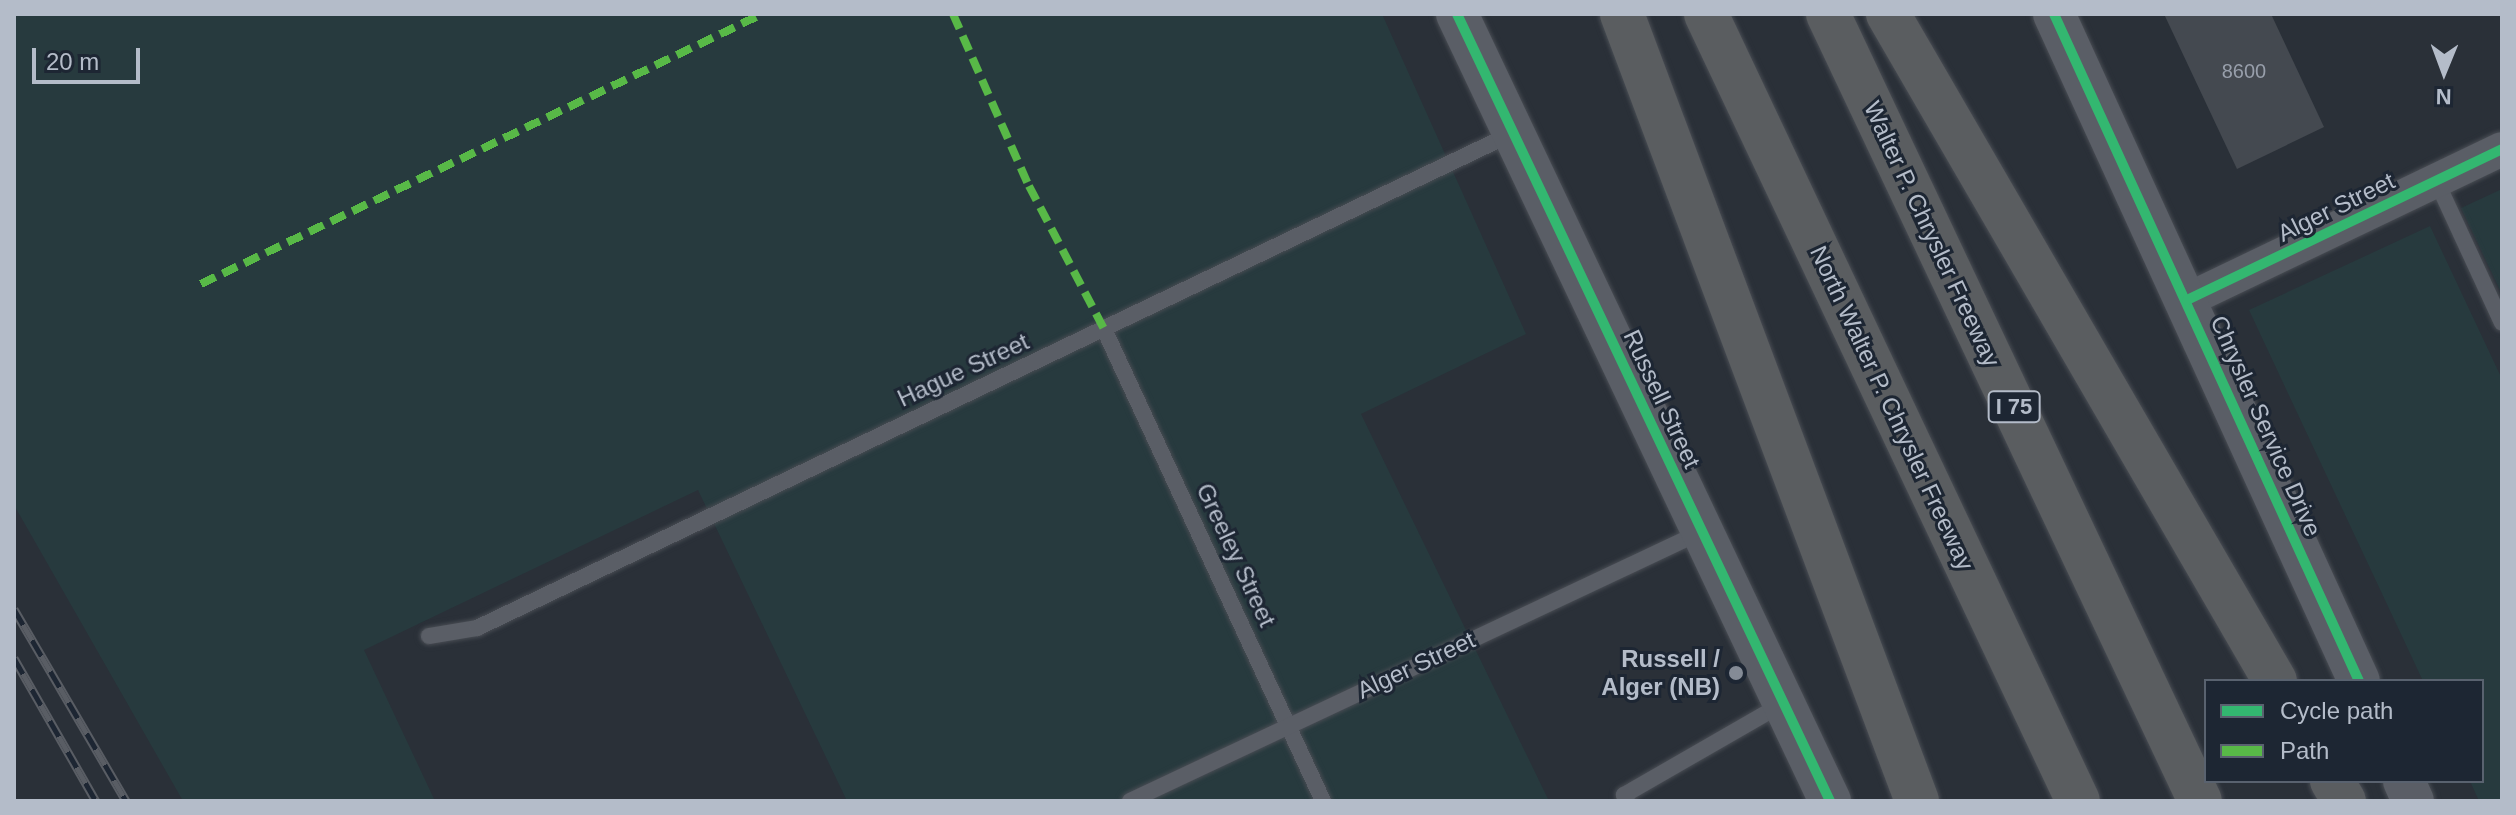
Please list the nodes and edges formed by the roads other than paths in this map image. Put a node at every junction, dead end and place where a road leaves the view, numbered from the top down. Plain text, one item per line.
1 (1457, 14) edge
2 (1622, 14) edge
3 (1706, 14) edge
4 (1828, 14) edge
5 (1888, 14) edge
6 (2054, 14) edge
7 (1513, 133) junction
8 (2502, 149) edge
9 (2436, 180) junction
10 (2187, 300) junction
11 (2502, 323) edge
12 (1104, 329) junction
13 (1702, 531) junction
14 (429, 636) dead end
15 (2274, 679) edge
16 (2358, 679) edge
17 (1784, 703) junction
18 (1289, 725) junction
19 (2333, 783) edge
20 (1130, 801) edge
21 (1323, 801) edge
22 (1627, 801) edge
23 (1830, 801) edge
24 (1917, 801) edge
25 (2078, 801) edge
26 (2200, 801) edge
27 (2344, 801) edge

1 - 7 street, Russell Street
2 - 24 highway
3 - 25 highway, North Walter P. Chrysler Freeway
4 - 26 highway, Walter P. Chrysler Freeway / I 75
5 - 15 highway
6 - 10 street, Chrysler Service Drive
7 - 12 lane, Hague Street
7 - 13 street, Russell Street
8 - 9 street, Alger Street
9 - 10 street, Alger Street
9 - 11 lane
10 - 16 street, Chrysler Service Drive
12 - 14 lane, Hague Street
12 - 18 lane, Greeley Street
13 - 17 street, Russell Street
13 - 18 lane, Alger Street
17 - 22 lane
17 - 23 street, Russell Street
18 - 20 lane, Alger Street
18 - 21 lane, Greeley Street
19 - 27 highway

